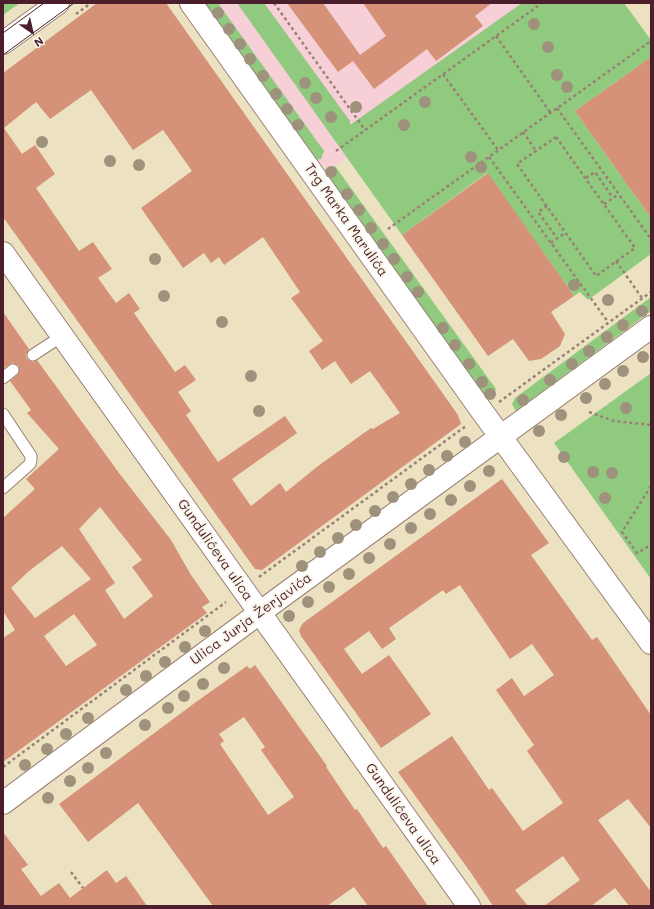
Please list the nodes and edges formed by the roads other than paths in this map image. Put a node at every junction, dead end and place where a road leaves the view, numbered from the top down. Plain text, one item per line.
1 (58, 3) edge
2 (191, 3) edge
3 (3, 43) edge
4 (3, 253) edge
5 (651, 327) edge
6 (62, 336) junction
7 (33, 355) dead end
8 (13, 370) dead end
9 (3, 378) edge
10 (3, 414) edge
11 (501, 437) junction
12 (3, 488) edge
13 (260, 612) junction
14 (651, 643) edge
15 (3, 803) edge
16 (469, 906) edge

1 - 3 street
2 - 11 street, Trg Marka Marulića
4 - 6 street, Gundulićeva ulica
5 - 11 street, Ulica Jurja Žerjavića
6 - 7 lane
6 - 13 street, Gundulićeva ulica
8 - 9 lane
10 - 12 lane
11 - 13 street, Ulica Jurja Žerjavića
11 - 14 street, Trg Marka Marulića
13 - 15 street, Ulica Jurja Žerjavića
13 - 16 street, Gundulićeva ulica

